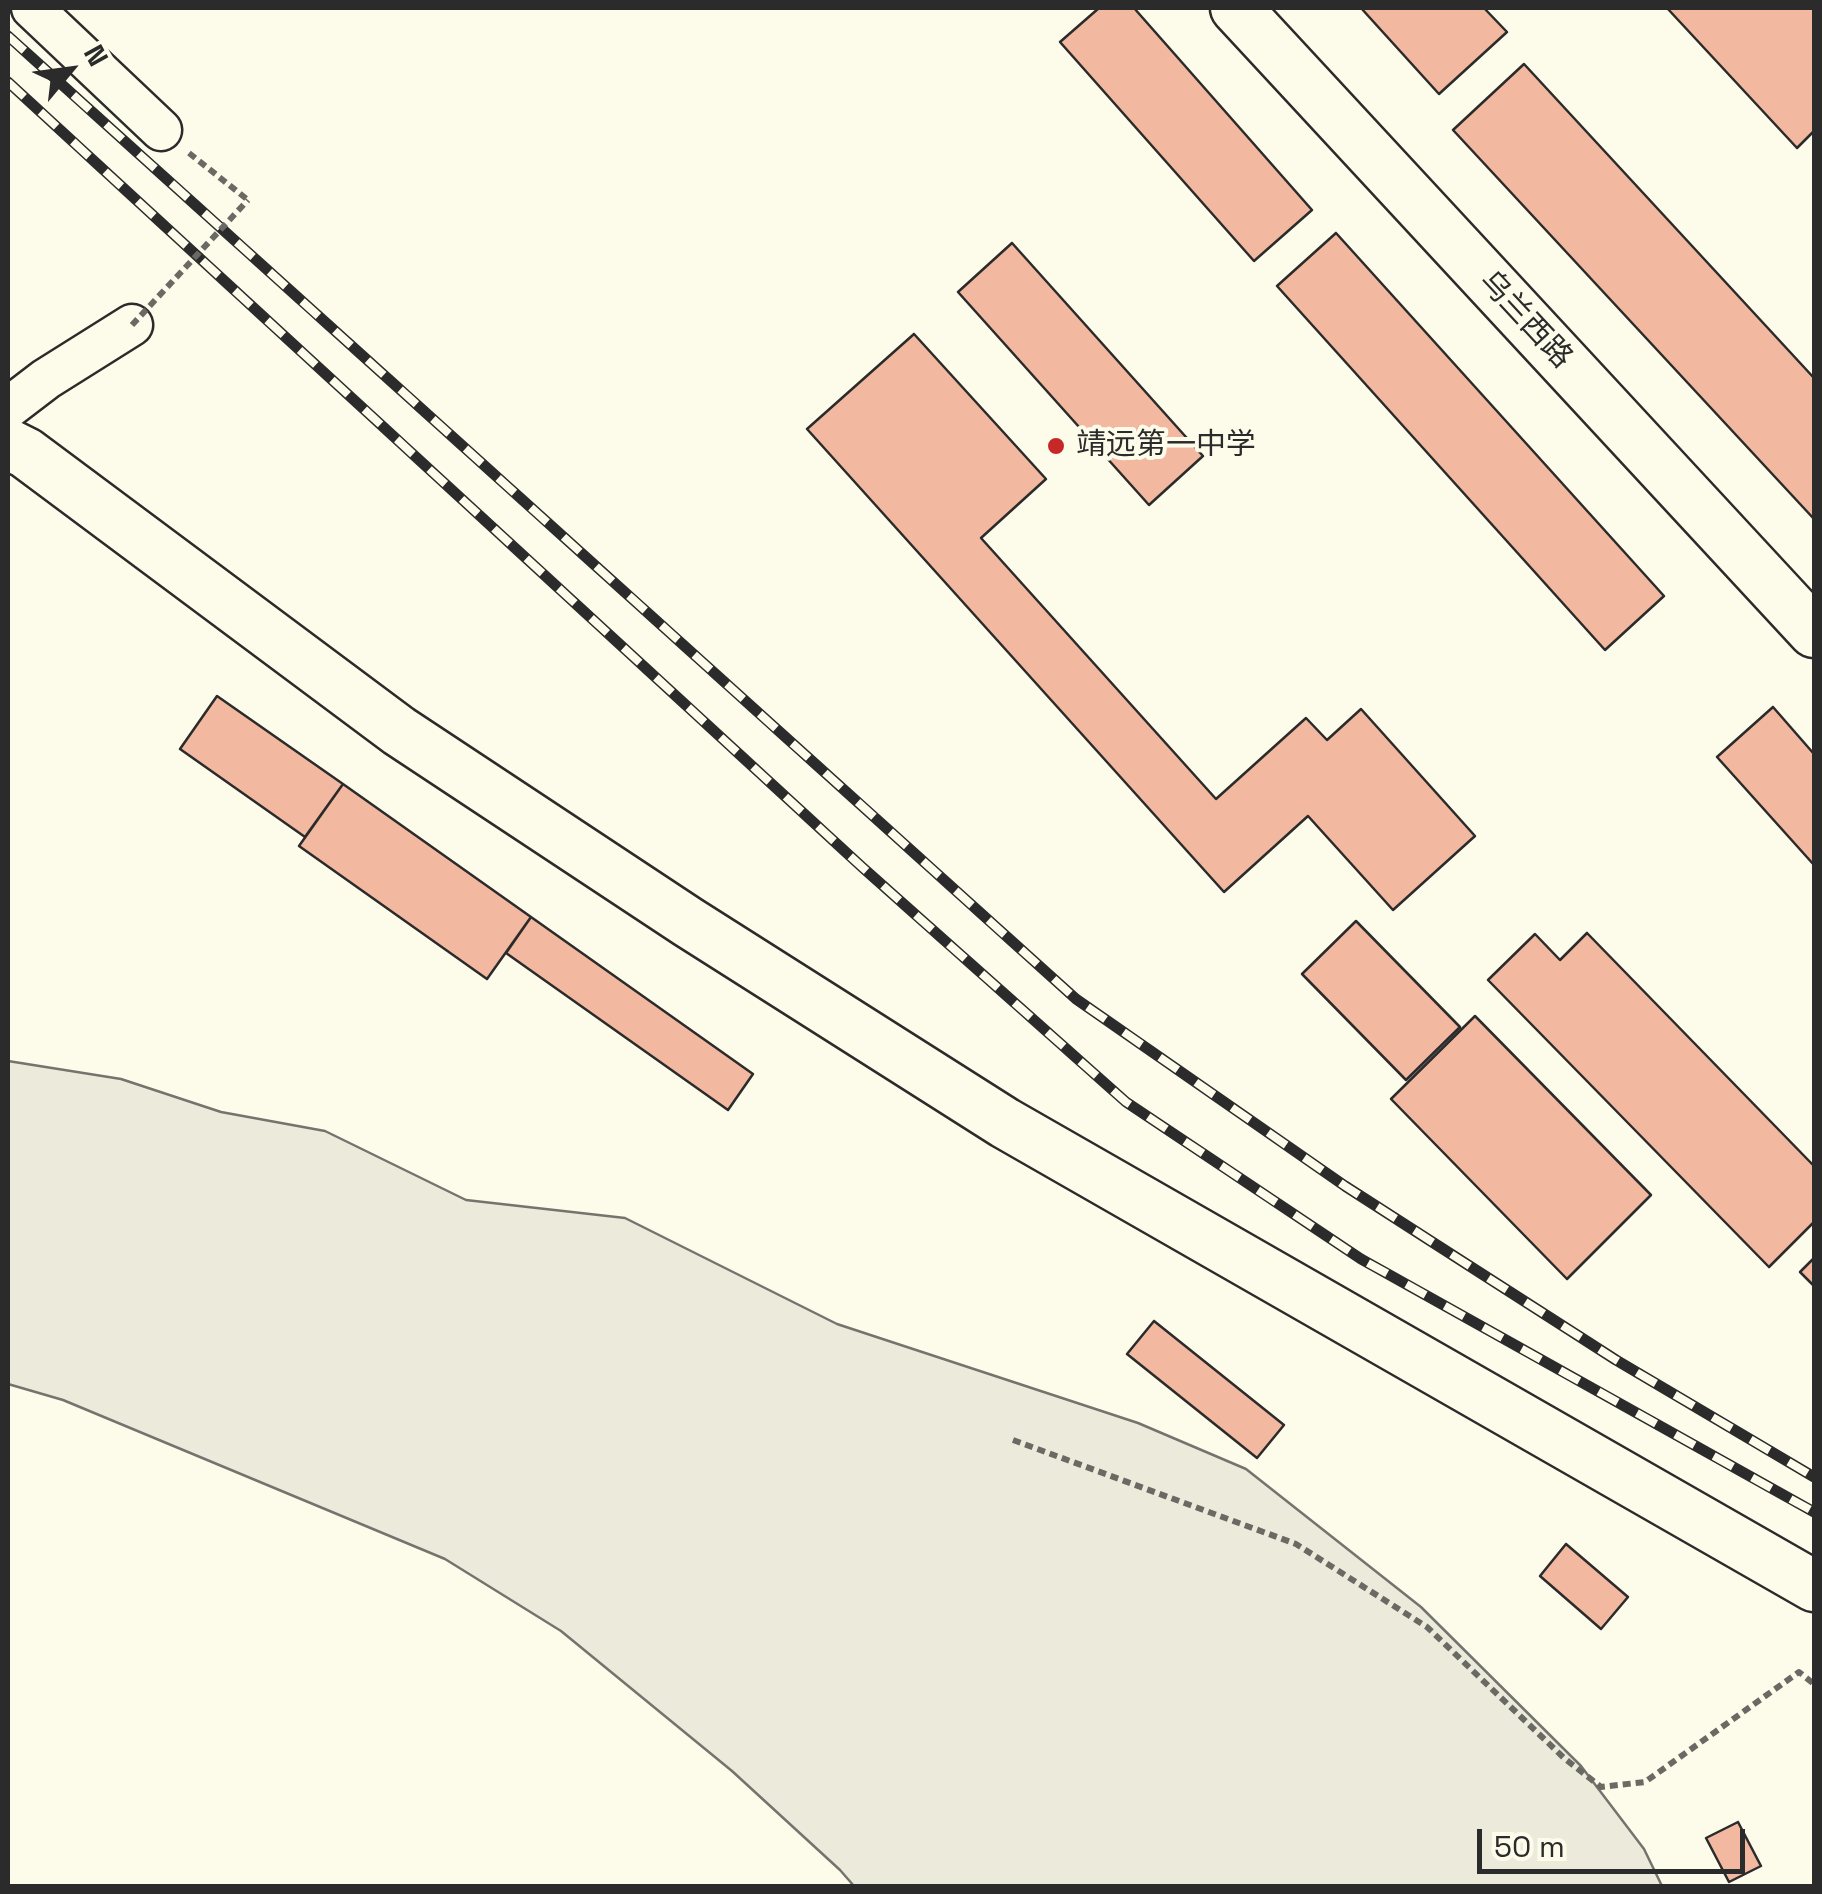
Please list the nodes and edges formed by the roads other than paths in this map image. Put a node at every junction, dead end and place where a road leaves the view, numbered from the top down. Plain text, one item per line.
1 (32, 8) edge
2 (1236, 8) edge
3 (161, 130) road end
4 (132, 325) road end
5 (8, 408) edge
6 (8, 444) edge
7 (1814, 632) edge
8 (1814, 1586) edge

1 - 3 lane
2 - 7 main road, 乌兰西路
4 - 5 lane
6 - 8 main road

